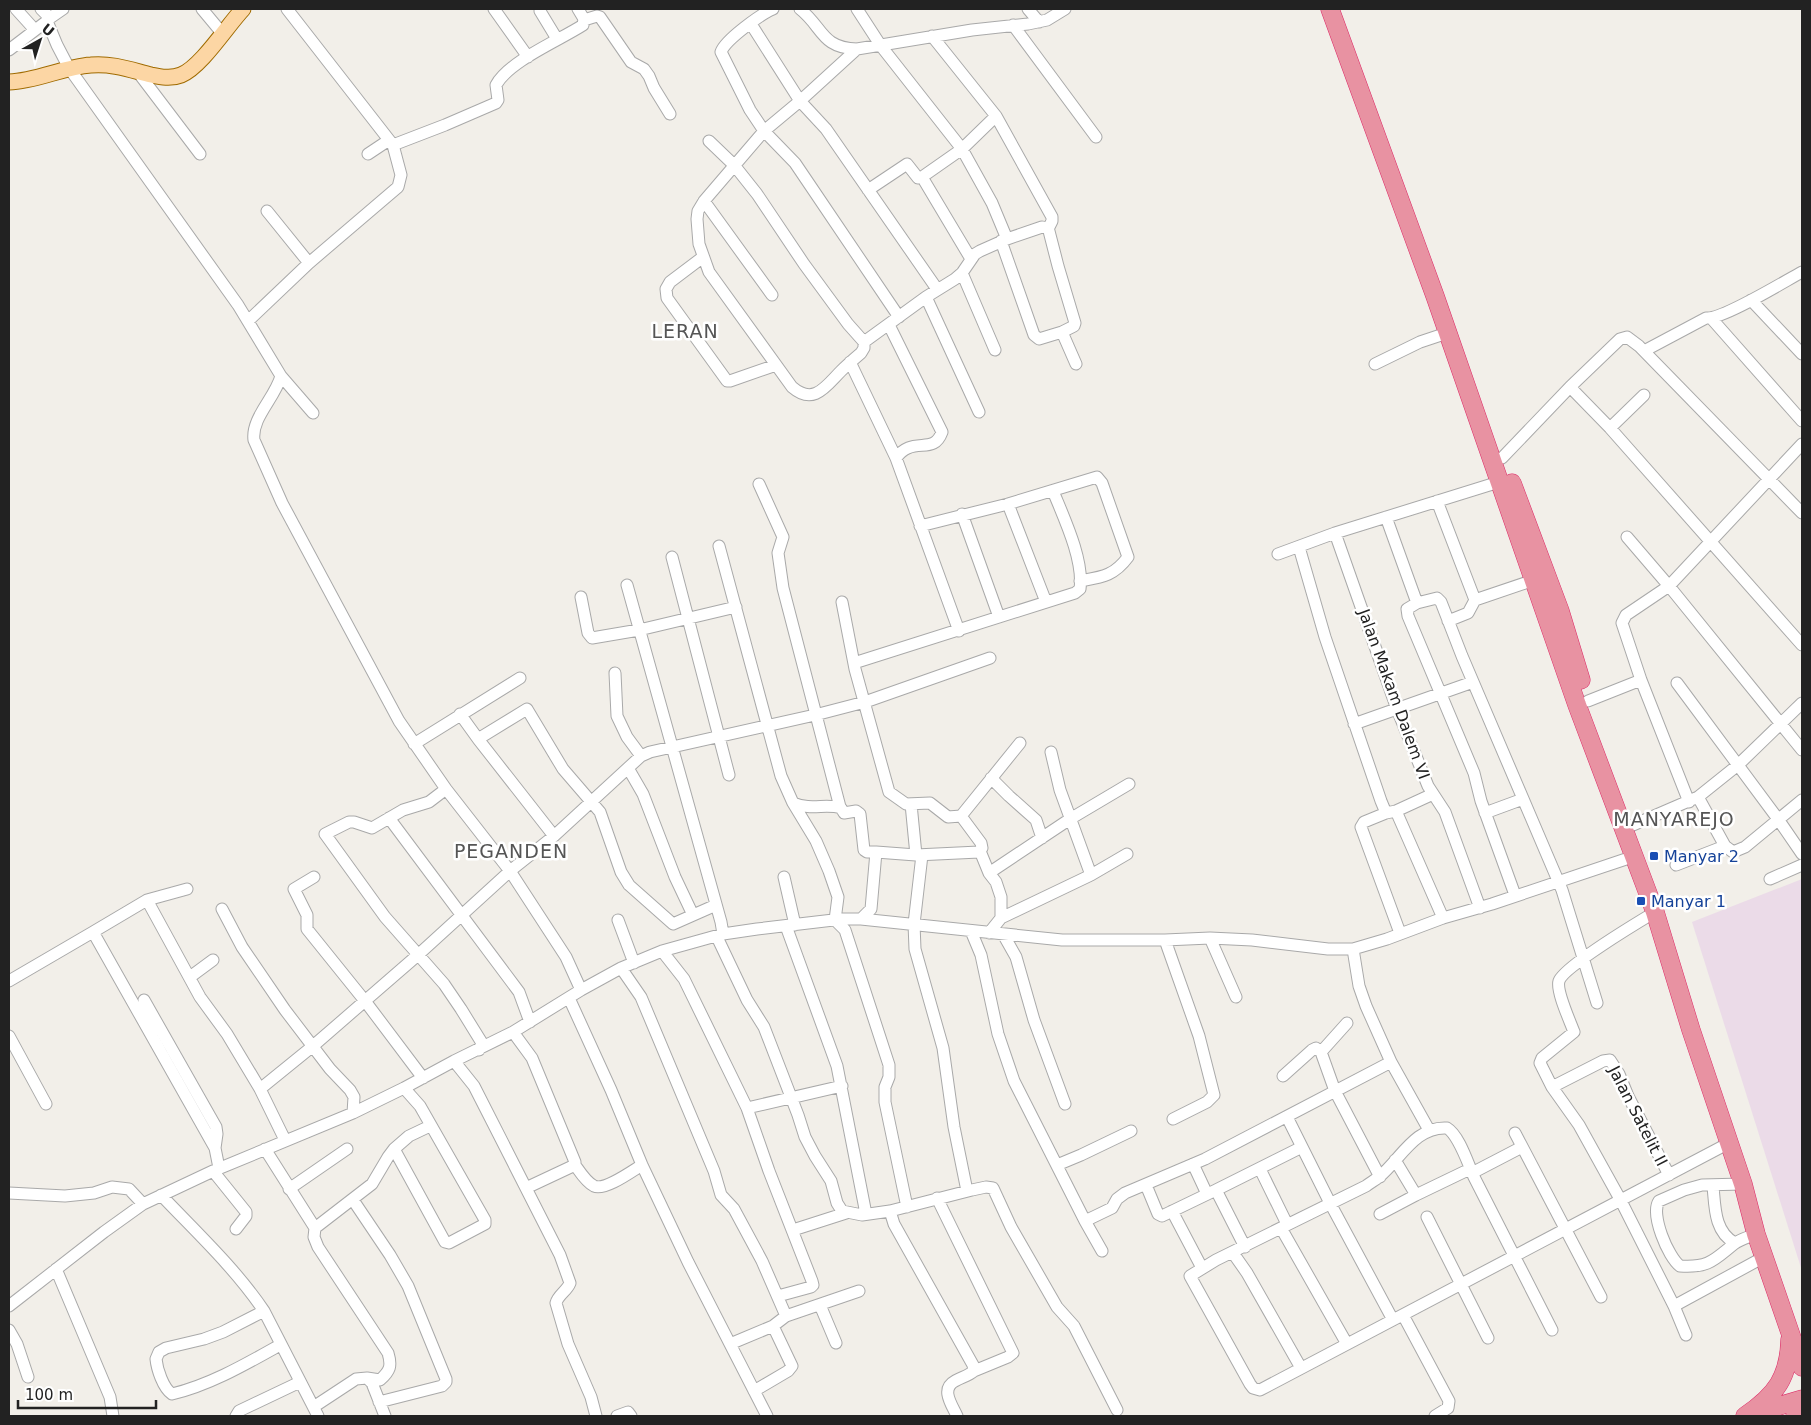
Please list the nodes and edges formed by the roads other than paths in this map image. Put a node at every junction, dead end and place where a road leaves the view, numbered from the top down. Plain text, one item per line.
1 (16, 9) edge
2 (41, 9) edge
3 (63, 9) edge
4 (202, 9) edge
5 (288, 9) edge
6 (494, 9) edge
7 (578, 9) edge
8 (773, 9) edge
9 (800, 9) edge
10 (857, 9) edge
11 (1028, 9) edge
12 (1065, 9) edge
13 (1330, 9) edge
14 (1340, 9) edge
15 (240, 10) edge
16 (540, 12) dead end
17 (49, 20) junction
18 (584, 20) junction
19 (1039, 22) junction
20 (750, 24) junction
21 (1013, 25) junction
22 (35, 30) junction
23 (222, 33) junction
24 (932, 36) junction
25 (557, 39) junction
26 (881, 46) junction
27 (857, 49) junction
28 (9, 50) edge
29 (528, 57) junction
30 (69, 68) junction
31 (137, 71) junction
32 (9, 82) edge
33 (800, 101) junction
34 (670, 114) dead end
35 (996, 116) junction
36 (764, 131) junction
37 (1096, 137) dead end
38 (391, 142) junction
39 (709, 142) dead end
40 (962, 149) junction
41 (200, 154) dead end
42 (368, 154) dead end
43 (734, 165) junction
44 (922, 177) junction
45 (868, 190) junction
46 (704, 201) junction
47 (267, 211) dead end
48 (1048, 229) junction
49 (1004, 240) junction
50 (703, 257) junction
51 (971, 259) junction
52 (309, 264) junction
53 (962, 272) junction
54 (1802, 272) edge
55 (937, 289) junction
56 (772, 295) dead end
57 (926, 297) junction
58 (1751, 300) junction
59 (899, 317) junction
60 (1711, 318) junction
61 (248, 321) junction
62 (889, 325) junction
63 (1452, 331) junction
64 (1062, 332) junction
65 (864, 342) junction
66 (1638, 346) junction
67 (995, 350) dead end
68 (1802, 354) edge
69 (850, 362) junction
70 (1076, 364) dead end
71 (1374, 364) dead end
72 (776, 365) junction
73 (282, 376) junction
74 (1575, 391) junction
75 (1644, 395) dead end
76 (979, 412) dead end
77 (313, 413) dead end
78 (1802, 421) edge
79 (1610, 428) junction
80 (1802, 444) edge
81 (896, 458) junction
82 (1502, 458) junction
83 (1771, 479) junction
84 (1499, 482) junction
85 (759, 484) dead end
86 (1053, 490) junction
87 (1437, 501) junction
88 (1008, 504) junction
89 (1802, 513) edge
90 (962, 514) junction
91 (1386, 517) junction
92 (920, 526) junction
93 (1335, 533) junction
94 (1627, 537) dead end
95 (1711, 542) junction
96 (719, 546) dead end
97 (1299, 547) junction
98 (1278, 554) dead end
99 (672, 557) dead end
100 (1534, 580) junction
101 (1080, 581) junction
102 (627, 585) dead end
103 (1669, 586) junction
104 (581, 597) dead end
105 (1475, 600) junction
106 (842, 602) dead end
107 (1046, 602) junction
108 (1417, 603) junction
109 (736, 607) junction
110 (999, 617) junction
111 (688, 618) junction
112 (1448, 621) junction
113 (638, 630) junction
114 (959, 630) junction
115 (1802, 644) edge
116 (990, 658) dead end
117 (854, 663) junction
118 (615, 673) dead end
119 (520, 678) dead end
120 (1641, 680) junction
121 (1473, 682) junction
122 (1677, 683) dead end
123 (1439, 693) junction
124 (1594, 698) junction
125 (865, 702) junction
126 (1802, 703) edge
127 (1397, 708) junction
128 (460, 714) junction
129 (815, 715) junction
130 (1354, 724) junction
131 (1780, 724) junction
132 (768, 726) junction
133 (719, 736) junction
134 (478, 739) junction
135 (1020, 743) dead end
136 (414, 744) junction
137 (672, 747) junction
138 (1802, 750) edge
139 (1052, 752) dead end
140 (641, 756) junction
141 (1738, 765) junction
142 (628, 768) junction
143 (729, 775) dead end
144 (991, 778) junction
145 (1129, 784) dead end
146 (446, 788) junction
147 (1434, 794) junction
148 (1523, 799) junction
149 (1694, 800) junction
150 (1802, 800) edge
151 (590, 801) junction
152 (793, 803) junction
153 (911, 804) junction
154 (840, 808) junction
155 (1391, 812) junction
156 (1485, 813) junction
157 (961, 816) junction
158 (389, 818) junction
159 (1070, 819) junction
160 (1778, 819) junction
161 (1641, 822) junction
162 (554, 836) junction
163 (1042, 838) junction
164 (1725, 846) junction
165 (980, 851) junction
166 (876, 852) junction
167 (1127, 854) dead end
168 (1802, 854) edge
169 (919, 855) junction
170 (1635, 856) junction
171 (1802, 865) edge
172 (1676, 866) dead end
173 (510, 872) junction
174 (990, 873) junction
175 (1091, 875) junction
176 (784, 876) dead end
177 (314, 877) dead end
178 (1770, 879) dead end
179 (1557, 881) junction
180 (187, 889) dead end
181 (1515, 895) junction
182 (147, 900) junction
183 (716, 905) junction
184 (1480, 908) junction
185 (222, 909) dead end
186 (1655, 912) junction
187 (461, 915) junction
188 (693, 915) junction
189 (1001, 918) junction
190 (1444, 918) junction
191 (861, 919) junction
192 (618, 920) dead end
193 (835, 920) junction
194 (914, 924) junction
195 (790, 925) junction
196 (971, 931) junction
197 (93, 932) junction
198 (988, 933) junction
199 (1400, 933) junction
200 (1003, 934) junction
201 (720, 935) junction
202 (1210, 938) junction
203 (1165, 940) junction
204 (1353, 949) junction
205 (662, 951) junction
206 (419, 954) junction
207 (1583, 959) junction
208 (213, 960) dead end
209 (634, 963) junction
210 (622, 968) junction
211 (190, 977) junction
212 (9, 981) edge
213 (581, 990) junction
214 (1236, 996) dead end
215 (568, 998) junction
216 (144, 1000) dead end
217 (365, 1001) junction
218 (1597, 1003) dead end
219 (530, 1022) junction
220 (1347, 1023) dead end
221 (513, 1032) junction
222 (9, 1036) edge
223 (313, 1046) junction
224 (480, 1050) junction
225 (1321, 1052) junction
226 (454, 1061) junction
227 (1391, 1062) junction
228 (1283, 1076) dead end
229 (422, 1078) junction
230 (842, 1086) junction
231 (1552, 1087) junction
232 (404, 1088) junction
233 (260, 1090) junction
234 (1335, 1092) junction
235 (192, 1096) junction
236 (792, 1098) junction
237 (46, 1104) dead end
238 (1065, 1104) dead end
239 (747, 1108) junction
240 (353, 1113) junction
241 (1287, 1117) junction
242 (1173, 1119) dead end
243 (430, 1126) junction
244 (1429, 1130) junction
245 (1131, 1131) dead end
246 (1515, 1133) dead end
247 (285, 1140) junction
248 (1729, 1143) junction
249 (1302, 1147) junction
250 (1522, 1147) junction
251 (265, 1149) junction
252 (394, 1149) junction
253 (347, 1150) dead end
254 (1395, 1160) junction
255 (1193, 1164) junction
256 (575, 1165) junction
257 (642, 1165) junction
258 (1057, 1165) junction
259 (216, 1169) junction
260 (1260, 1169) junction
261 (1471, 1171) junction
262 (1669, 1175) junction
263 (1380, 1177) junction
264 (1743, 1184) junction
265 (1146, 1185) junction
266 (1713, 1186) junction
267 (526, 1188) junction
268 (290, 1189) junction
269 (967, 1191) junction
270 (1212, 1192) junction
271 (9, 1193) edge
272 (161, 1195) junction
273 (1416, 1196) junction
274 (937, 1198) junction
275 (1620, 1199) junction
276 (353, 1200) junction
277 (1330, 1203) junction
278 (143, 1204) junction
279 (907, 1207) junction
280 (890, 1211) junction
281 (1172, 1211) junction
282 (846, 1213) junction
283 (866, 1214) junction
284 (1380, 1214) dead end
285 (1427, 1217) dead end
286 (1085, 1221) junction
287 (1284, 1226) junction
288 (315, 1228) junction
289 (1565, 1228) junction
290 (236, 1229) dead end
291 (793, 1230) junction
292 (1756, 1234) junction
293 (1735, 1243) junction
294 (1244, 1247) junction
295 (1102, 1251) dead end
296 (1232, 1253) junction
297 (1514, 1256) junction
298 (1764, 1257) junction
299 (1202, 1268) junction
300 (56, 1269) junction
301 (1460, 1284) junction
302 (859, 1291) dead end
303 (778, 1296) junction
304 (1601, 1297) dead end
305 (820, 1305) junction
306 (9, 1306) edge
307 (1674, 1306) junction
308 (264, 1311) junction
309 (786, 1316) junction
310 (1398, 1317) junction
311 (773, 1326) junction
312 (9, 1330) edge
313 (1552, 1330) dead end
314 (1796, 1330) edge
315 (1686, 1334) dead end
316 (1488, 1338) dead end
317 (730, 1344) junction
318 (836, 1344) dead end
319 (1347, 1344) junction
320 (280, 1345) junction
321 (1802, 1367) edge
322 (1301, 1368) junction
323 (974, 1371) junction
324 (28, 1377) dead end
325 (366, 1378) junction
326 (300, 1382) junction
327 (754, 1391) junction
328 (1802, 1399) edge
329 (379, 1402) junction
330 (1117, 1410) dead end
331 (316, 1411) edge
332 (1802, 1414) edge
333 (114, 1416) edge
334 (236, 1416) edge
335 (385, 1416) edge
336 (596, 1416) edge
337 (617, 1416) edge
338 (631, 1416) edge
339 (767, 1416) edge
340 (958, 1416) edge
341 (1435, 1416) edge
342 (1746, 1416) edge
343 (1794, 1416) edge

1 - 22 street
2 - 17 street
3 - 17 street
4 - 23 street
5 - 38 street
6 - 29 street
7 - 18 street
8 - 20 street
9 - 27 street
10 - 26 street
11 - 19 street
12 - 19 street
13 - 63 highway
14 - 63 highway
15 - 23 main road
16 - 25 street
17 - 22 street
17 - 30 street
18 - 25 street
18 - 34 street
19 - 21 street
20 - 33 street
20 - 36 street
21 - 24 street
21 - 37 street
22 - 28 street
23 - 31 main road
24 - 26 street
24 - 35 street
25 - 29 street
26 - 27 street
26 - 40 street
27 - 33 street
29 - 38 street
30 - 31 main road
30 - 32 main road
30 - 61 street
31 - 41 street
33 - 36 street
33 - 45 street
35 - 40 street
35 - 48 street
36 - 43 street
36 - 59 street
38 - 42 street
38 - 52 street
39 - 43 street
40 - 44 street
40 - 49 street
43 - 46 street
43 - 65 street
44 - 45 street
44 - 51 street
45 - 55 street
46 - 50 street
46 - 56 street
47 - 52 street
48 - 49 street
48 - 64 street
49 - 51 street
49 - 64 street
50 - 72 street
50 - 72 street
51 - 53 street
52 - 61 street
53 - 55 street
53 - 67 street
54 - 58 street
55 - 57 street
57 - 59 street
57 - 76 street
58 - 60 street
58 - 68 street
59 - 62 street
60 - 66 street
60 - 78 street
61 - 73 street
62 - 65 street
62 - 81 street
63 - 71 street
63 - 82 highway
63 - 84 highway
64 - 70 street
65 - 69 street
66 - 74 street
66 - 83 street
69 - 72 street
69 - 81 street
73 - 77 street
73 - 136 street
74 - 79 street
74 - 82 street
75 - 79 street
79 - 95 street
80 - 83 street
81 - 92 street
82 - 124 highway
83 - 89 street
83 - 95 street
84 - 87 street
84 - 100 highway
85 - 129 street
86 - 88 street
86 - 101 street
86 - 101 street
87 - 91 street
87 - 105 street
88 - 90 street
88 - 107 street
90 - 92 street
90 - 110 street
91 - 93 street
91 - 108 street
92 - 114 street
93 - 97 street
93 - 127 street, Jalan Makam Dalem VI
94 - 103 street
95 - 103 street
95 - 115 street
96 - 109 street
97 - 98 street
97 - 130 street
99 - 111 street
100 - 105 street
100 - 170 highway
101 - 107 street
102 - 113 street
103 - 120 street
103 - 131 street
104 - 113 street
105 - 112 street
106 - 117 street
107 - 110 street
108 - 112 street
108 - 123 street
109 - 111 street
109 - 132 street
110 - 114 street
111 - 113 street
111 - 133 street
112 - 121 street
113 - 137 street
114 - 117 street
116 - 125 street
117 - 125 street
118 - 140 street
119 - 128 street
120 - 124 street
120 - 149 street
121 - 123 street
121 - 148 street
122 - 141 street
123 - 127 street
123 - 156 street
124 - 161 highway
125 - 129 street
125 - 153 street
126 - 131 street
127 - 130 street
127 - 147 street, Jalan Makam Dalem VI
128 - 134 street
128 - 136 street
129 - 132 street
129 - 154 street
130 - 155 street
131 - 138 street
131 - 141 street
132 - 133 street
132 - 152 street
133 - 137 street
133 - 143 street
134 - 151 street
134 - 162 street
135 - 144 street
136 - 146 street
137 - 140 street
137 - 183 street
139 - 159 street
140 - 142 street
141 - 149 street
141 - 160 street
142 - 151 street
142 - 188 street
144 - 157 street
144 - 163 street
145 - 159 street
146 - 158 street
146 - 173 street
147 - 155 street
147 - 184 street, Jalan Makam Dalem VI
148 - 156 street
148 - 179 street
149 - 161 street
149 - 164 street
150 - 160 street
151 - 162 street
151 - 188 street
152 - 154 street
152 - 193 street
153 - 157 street
153 - 169 street
154 - 166 street
155 - 190 street
155 - 199 street
156 - 181 street
157 - 165 street
158 - 187 street
158 - 206 street
159 - 163 street
159 - 175 street
160 - 164 street
160 - 168 street
161 - 314 highway
162 - 173 street
163 - 174 street
164 - 172 street
165 - 169 street
165 - 174 street
166 - 169 street
166 - 191 street
167 - 175 street
169 - 194 street
170 - 179 street
170 - 186 highway
171 - 178 street
173 - 187 street
173 - 213 street
174 - 189 street
175 - 189 street
176 - 195 street
177 - 217 street
179 - 181 street
179 - 207 street
180 - 182 street
181 - 184 street
182 - 197 street
182 - 211 street
183 - 188 street
183 - 201 street
184 - 190 street
185 - 223 street
186 - 207 street
186 - 248 highway
187 - 206 street
187 - 219 street
189 - 198 street
190 - 199 street
191 - 193 street
191 - 194 street
192 - 209 street
193 - 195 street
193 - 279 street
194 - 196 street
194 - 269 street
195 - 201 street
195 - 230 street
196 - 198 street
196 - 258 street
197 - 212 street
197 - 235 street
198 - 200 street
199 - 204 street
200 - 203 street
200 - 238 street
201 - 205 street
201 - 236 street
202 - 203 street
202 - 204 street
202 - 214 street
203 - 242 street
204 - 227 street
205 - 209 street
205 - 239 street
206 - 217 street
206 - 224 street
207 - 218 street
207 - 231 street
208 - 211 street
209 - 210 street
210 - 213 street
210 - 303 street
211 - 233 street
213 - 215 street
215 - 219 street
215 - 257 street
216 - 235 street
217 - 223 street
217 - 229 street
219 - 221 street
220 - 225 street
221 - 224 street
221 - 256 street
222 - 237 street
223 - 233 street
223 - 240 street
224 - 226 street
225 - 228 street
225 - 234 street
226 - 229 street
226 - 267 street
227 - 234 street
227 - 244 street
229 - 232 street
230 - 236 street
230 - 283 street
231 - 262 street, Jalan Satelit II
231 - 275 street
232 - 240 street
232 - 243 street
233 - 247 street
234 - 241 street
234 - 263 street
235 - 259 street
236 - 239 street
236 - 282 street
239 - 291 street
240 - 247 street
241 - 249 street
241 - 255 street
243 - 252 street
243 - 252 street
244 - 254 street
244 - 261 street
245 - 258 street
246 - 250 street
247 - 251 street
248 - 262 street
248 - 264 highway
249 - 260 street
249 - 277 street
250 - 261 street
250 - 289 street
251 - 259 street
251 - 268 street
252 - 276 street
253 - 268 street
254 - 263 street
254 - 273 street
255 - 265 street
255 - 270 street
256 - 257 street
256 - 267 street
257 - 317 street
258 - 286 street
259 - 272 street
259 - 290 street
260 - 270 street
260 - 287 street
261 - 273 street
261 - 297 street
262 - 275 street
263 - 277 street
264 - 266 street
264 - 292 highway
265 - 281 street
265 - 286 street
266 - 293 street
266 - 293 street
267 - 336 street
268 - 288 street
269 - 274 street
269 - 330 street
270 - 281 street
270 - 294 street
271 - 278 street
272 - 278 street
272 - 308 street
273 - 284 street
274 - 279 street
274 - 323 street
275 - 289 street
275 - 307 street
276 - 288 street
276 - 329 street
277 - 287 street
277 - 310 street
278 - 300 street
279 - 280 street
280 - 283 street
280 - 323 street
281 - 299 street
282 - 283 street
282 - 291 street
285 - 301 street
286 - 295 street
287 - 294 street
287 - 319 street
288 - 325 street
289 - 297 street
289 - 304 street
291 - 303 street
292 - 293 street
292 - 298 highway
294 - 296 street
296 - 299 street
296 - 322 street
297 - 301 street
297 - 313 street
298 - 307 street
298 - 314 highway
299 - 322 street
300 - 306 street
300 - 333 street
301 - 310 street
301 - 316 street
302 - 305 street
303 - 309 street
305 - 309 street
305 - 318 street
307 - 315 street
308 - 320 street
308 - 320 street
309 - 311 street
310 - 319 street
310 - 341 street
311 - 317 street
311 - 327 street
312 - 324 street
314 - 321 highway
314 - 342 highway
317 - 327 street
319 - 322 street
320 - 326 street
323 - 340 street
325 - 329 street
325 - 331 street
326 - 331 street
326 - 334 street
327 - 339 street
328 - 342 highway
329 - 335 street
332 - 343 highway
337 - 338 street

